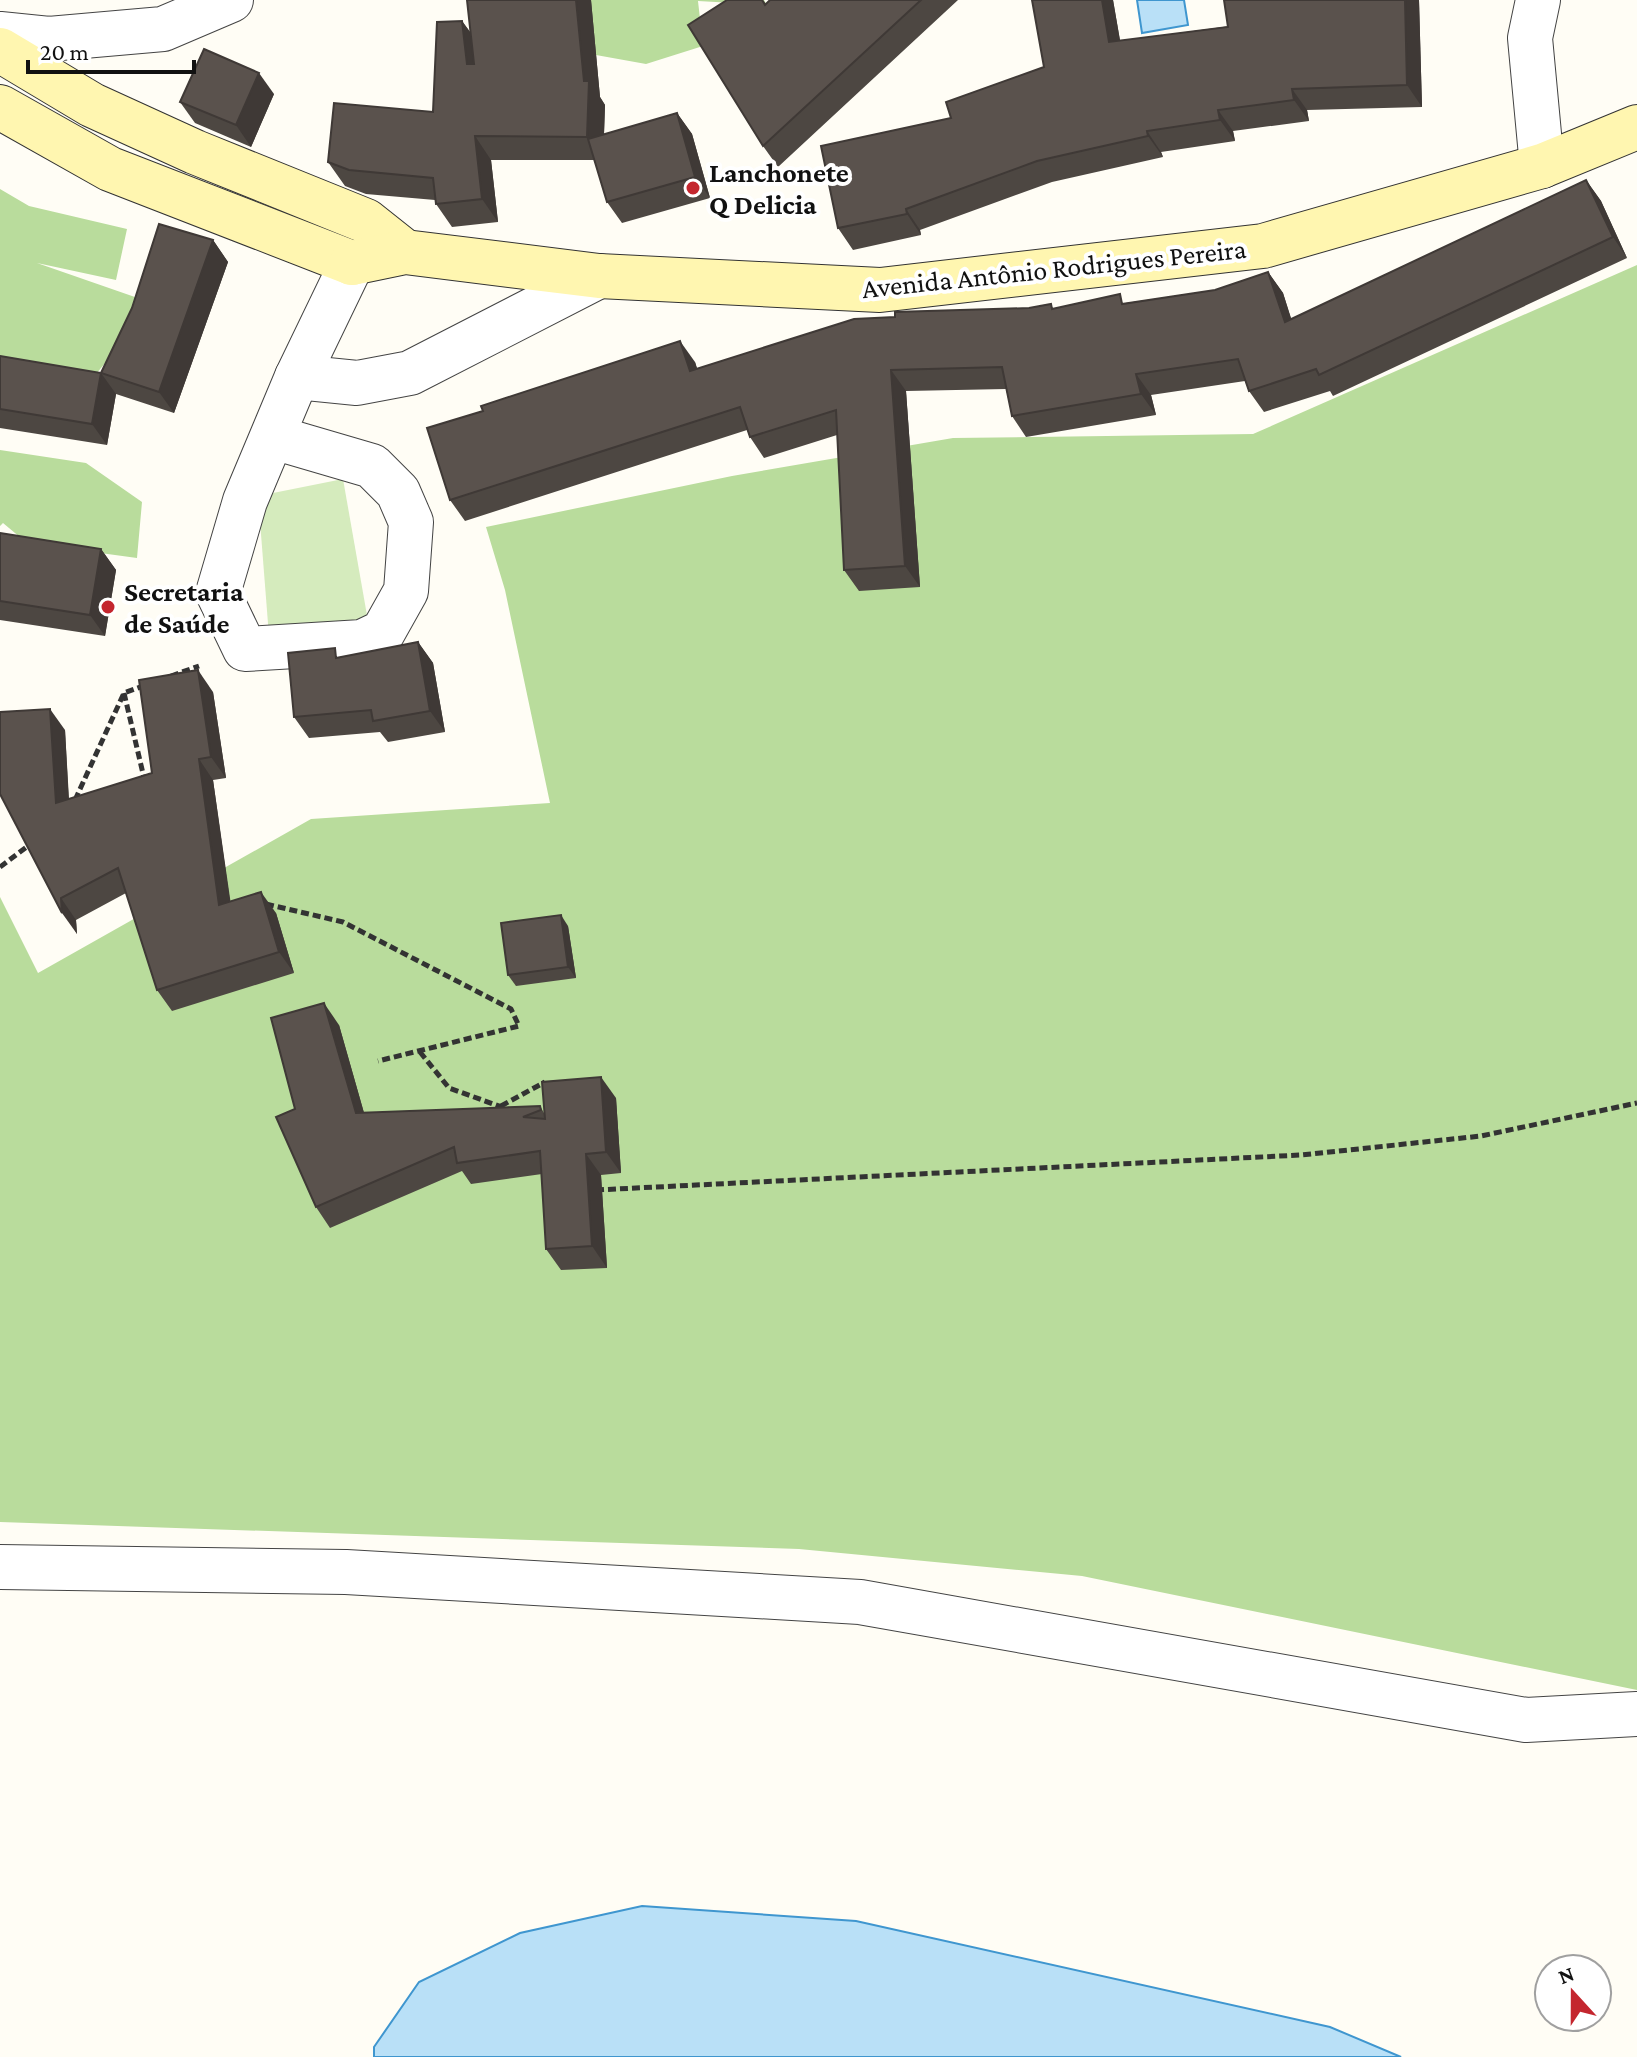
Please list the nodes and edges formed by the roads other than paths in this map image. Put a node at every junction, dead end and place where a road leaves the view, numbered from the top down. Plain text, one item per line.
1 (231, 0) edge
2 (1538, 0) edge
3 (0, 34) edge
4 (0, 50) edge
5 (0, 107) edge
6 (1637, 127) edge
7 (1542, 166) junction
8 (366, 221) junction
9 (405, 252) junction
10 (352, 263) junction
11 (599, 276) junction
12 (297, 377) junction
13 (273, 437) junction
14 (0, 1567) edge
15 (1637, 1714) edge

1 - 3 street
2 - 7 street
4 - 8 street
5 - 10 street
6 - 7 street, Avenida Antônio Rodrigues Pereira
7 - 11 street, Avenida Antônio Rodrigues Pereira
8 - 9 street
8 - 10 street
9 - 10 street, Avenida Antônio Rodrigues Pereira
9 - 11 street, Avenida Antônio Rodrigues Pereira
10 - 12 street
11 - 12 street
12 - 13 street
13 - 13 street
14 - 15 street

